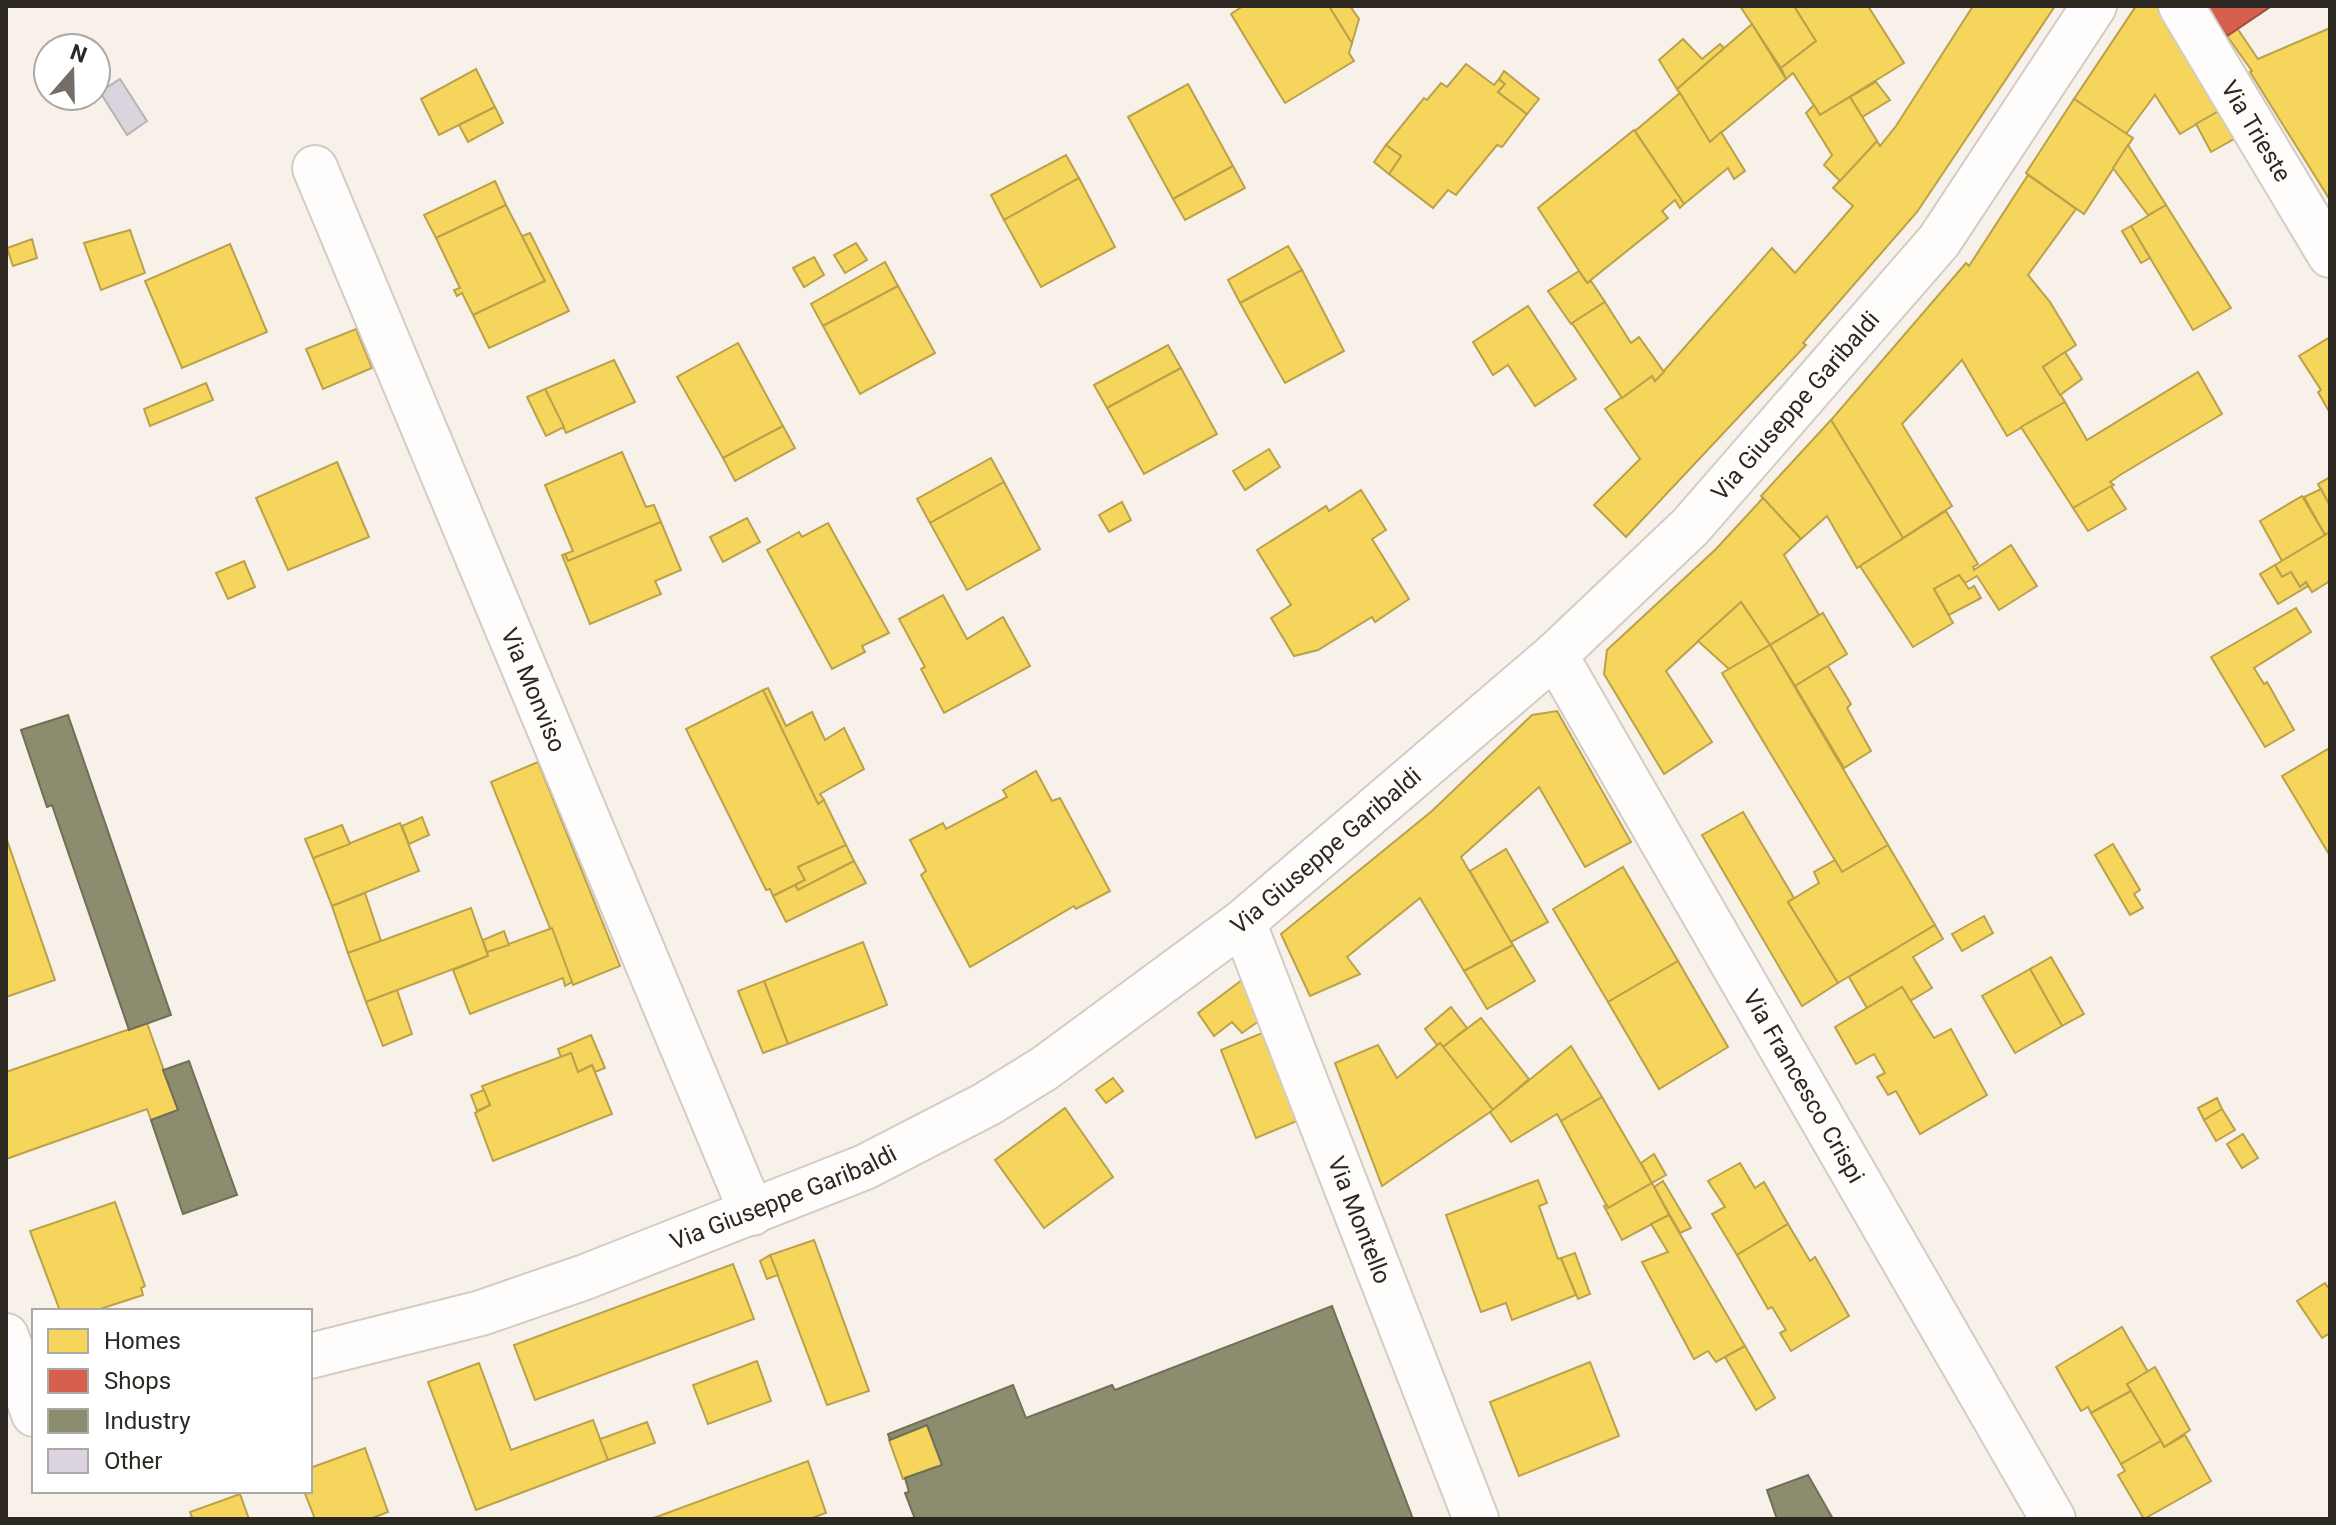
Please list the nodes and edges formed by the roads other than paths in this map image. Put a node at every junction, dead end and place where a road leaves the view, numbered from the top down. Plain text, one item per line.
1 (2094, 6) edge
2 (2181, 6) edge
3 (315, 168) dead end
4 (2330, 255) edge
5 (1555, 655) junction
6 (1243, 922) junction
7 (752, 1213) junction
8 (6, 1336) edge
9 (312, 1355) edge
10 (32, 1408) edge
11 (32, 1421) edge
12 (6, 1427) edge
13 (1476, 1519) edge
14 (2053, 1519) edge

1 - 5 street, Via Giuseppe Garibaldi
2 - 4 street, Via Trieste
3 - 7 street, Via Monviso
5 - 6 street, Via Giuseppe Garibaldi
5 - 14 street, Via Francesco Crispi
6 - 7 street, Via Giuseppe Garibaldi
6 - 13 street, Via Montello
7 - 9 street, Via Giuseppe Garibaldi
8 - 10 street
11 - 12 street

